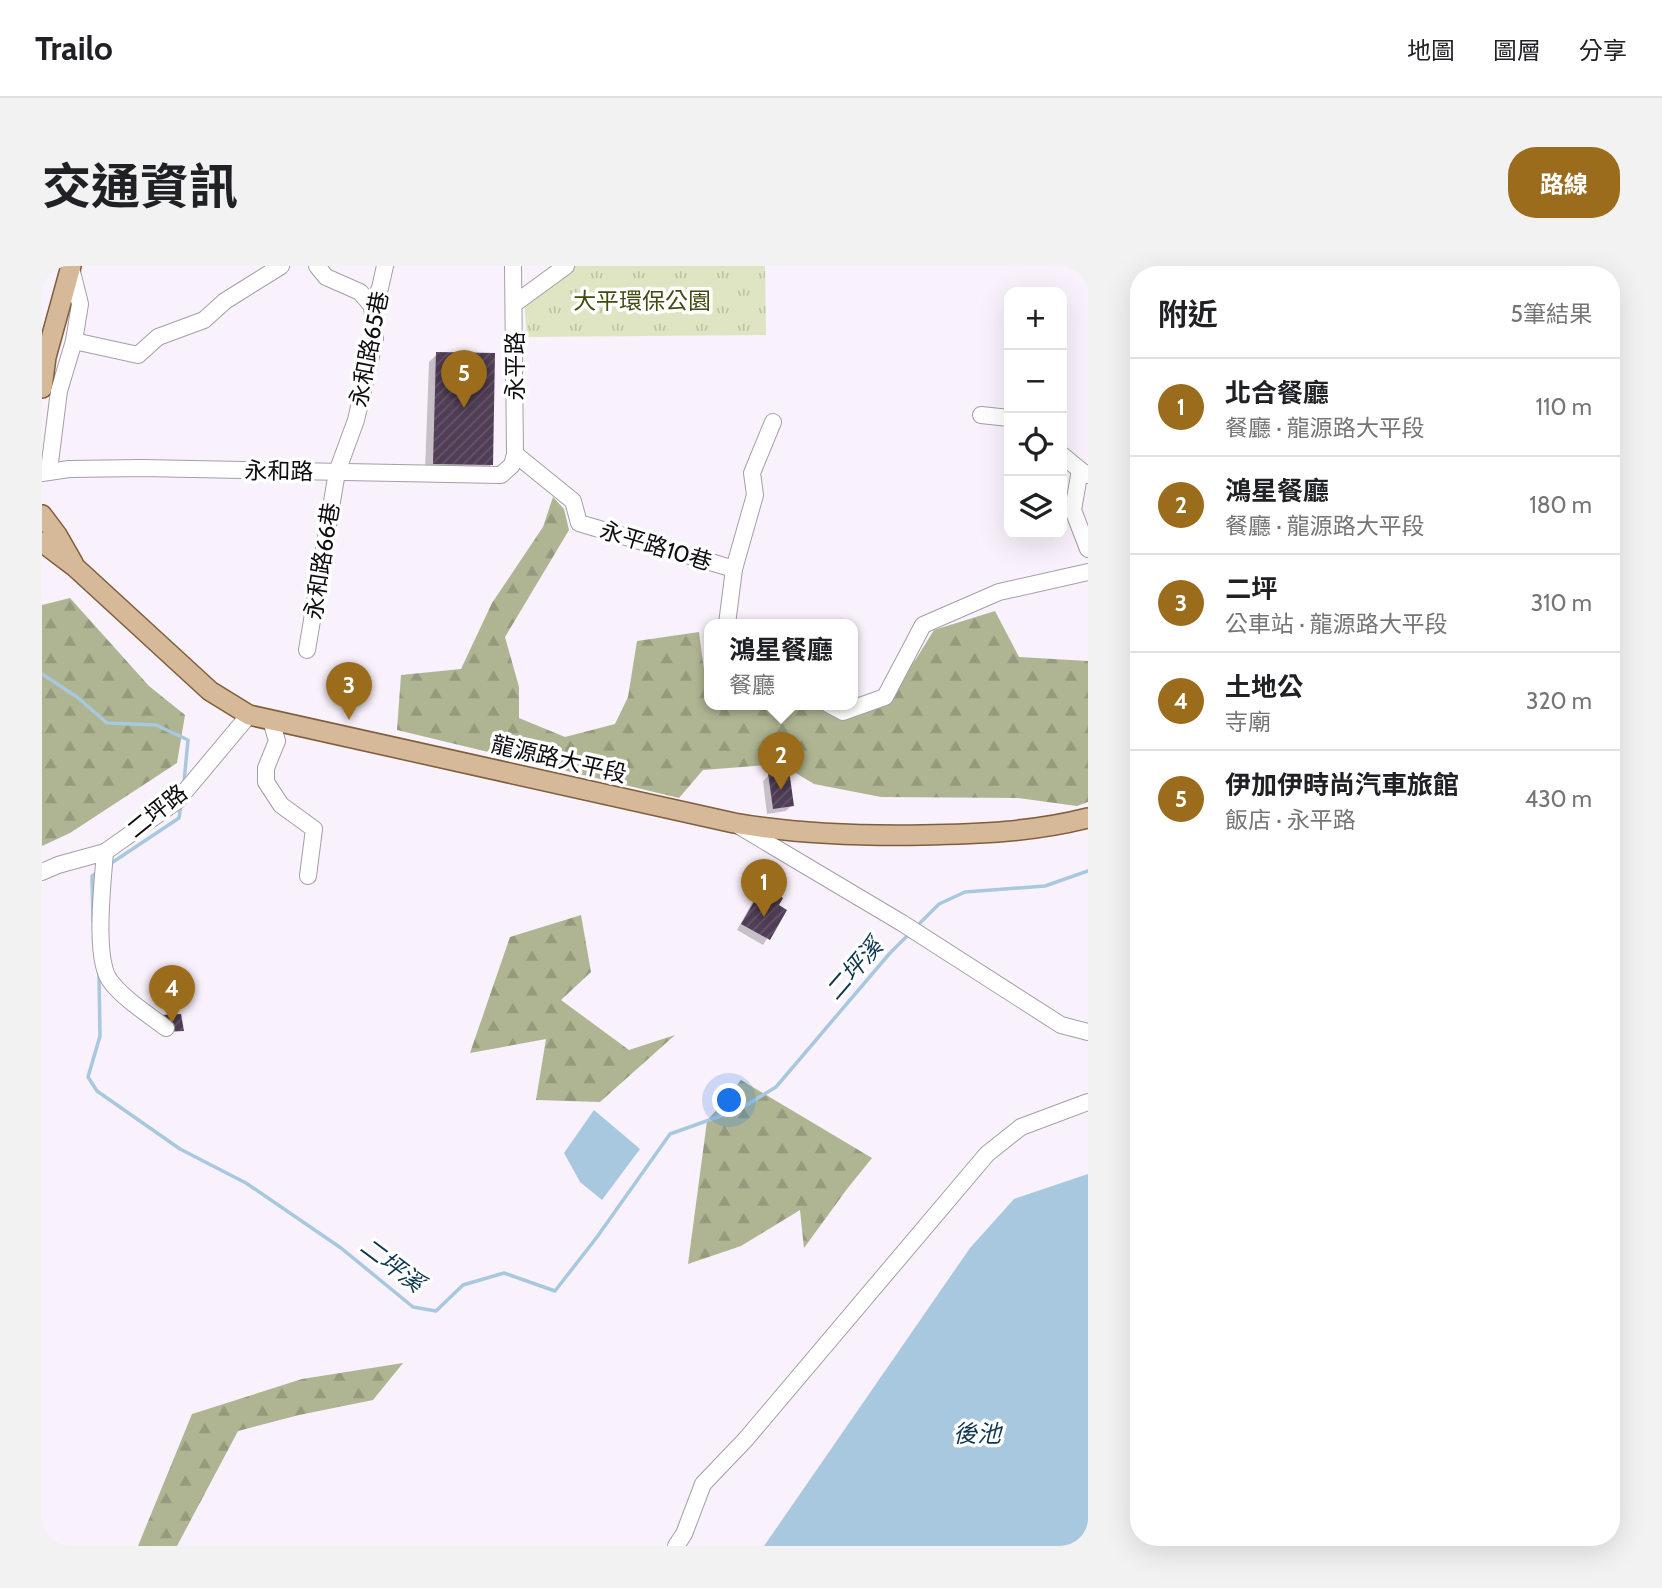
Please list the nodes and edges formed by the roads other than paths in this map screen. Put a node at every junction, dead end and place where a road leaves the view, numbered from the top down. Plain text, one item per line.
1 (281, 266) edge
2 (385, 266) edge
3 (513, 266) edge
4 (566, 266) edge
5 (71, 267) edge
6 (323, 268) edge
7 (514, 304) junction
8 (372, 306) junction
9 (74, 341) junction
10 (44, 360) edge
11 (42, 388) edge
12 (981, 415) dead end
13 (1004, 417) edge
14 (773, 422) dead end
15 (513, 459) junction
16 (1067, 459) edge
17 (46, 472) edge
18 (337, 472) junction
19 (1084, 472) edge
20 (42, 515) edge
21 (42, 542) edge
22 (1088, 549) edge
23 (75, 567) junction
24 (734, 569) junction
25 (1088, 572) edge
26 (728, 619) edge
27 (307, 650) dead end
28 (858, 707) edge
29 (249, 715) junction
30 (271, 720) junction
31 (1088, 818) edge
32 (734, 823) junction
33 (105, 852) junction
34 (42, 872) edge
35 (308, 876) dead end
36 (166, 1028) dead end
37 (1088, 1032) edge
38 (1088, 1102) edge
39 (676, 1546) edge

1 - 9 street
2 - 8 street, 永和路65巷
3 - 7 street, 永平路
4 - 7 street
5 - 9 street
5 - 10 main road
6 - 8 street
7 - 15 street, 永平路
8 - 18 street, 永和路65巷
9 - 17 street
10 - 11 main road
12 - 13 street
14 - 24 street
15 - 18 street, 永和路
15 - 24 street, 永平路10巷
16 - 19 street
17 - 18 street, 永和路
18 - 27 street, 永和路66巷
19 - 22 street
20 - 23 main road, 龍源路大平段
21 - 23 main road, 龍源路大平段
23 - 29 main road, 龍源路大平段
24 - 26 street, 永平路10巷
25 - 28 street
29 - 30 main road, 龍源路大平段
29 - 33 street, 二坪路
30 - 32 main road, 龍源路大平段
30 - 35 street
31 - 32 main road, 龍源路大平段
32 - 37 street
33 - 34 street, 二坪路
33 - 36 street
38 - 39 street

